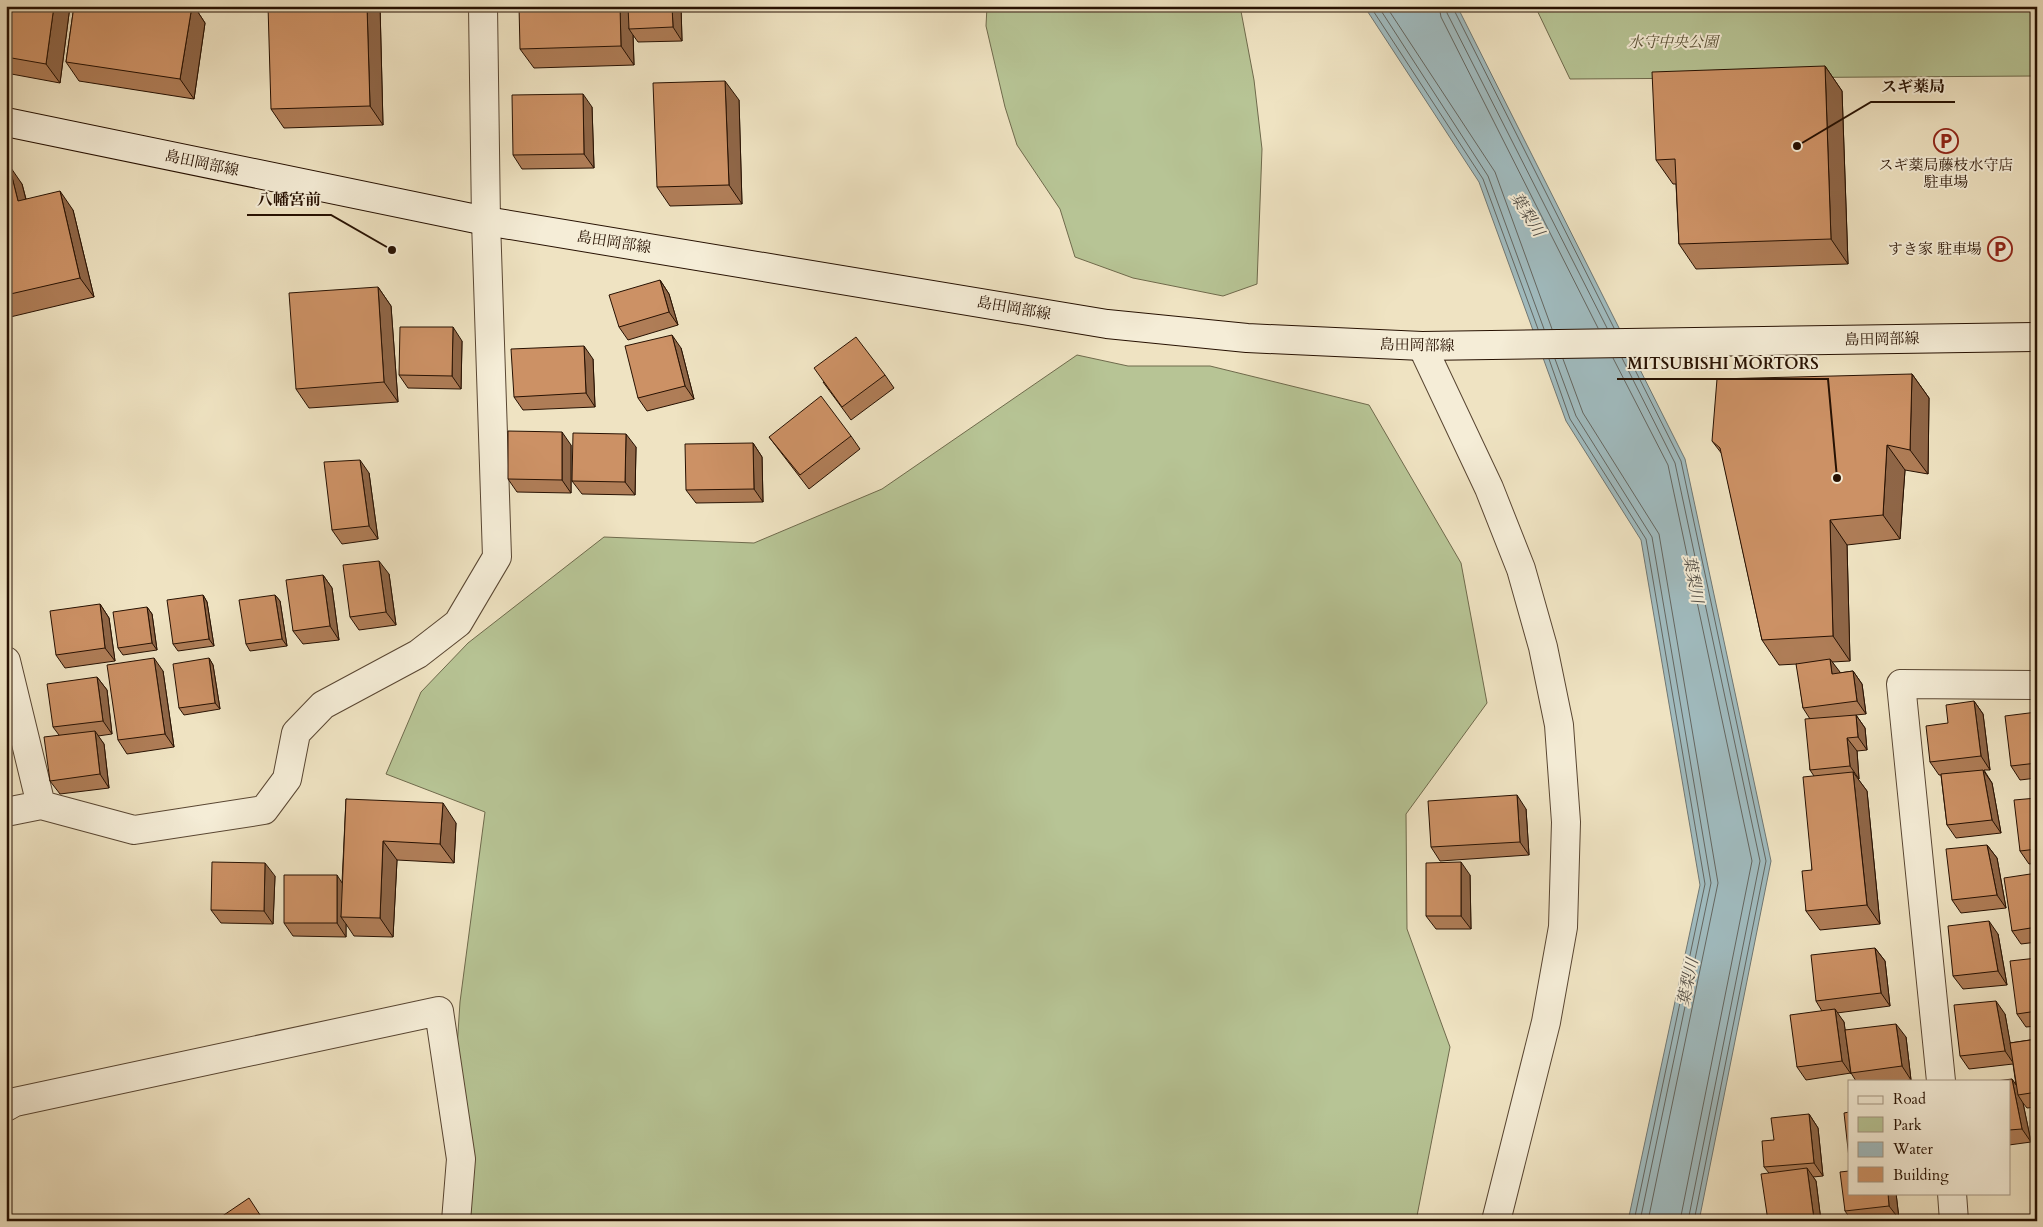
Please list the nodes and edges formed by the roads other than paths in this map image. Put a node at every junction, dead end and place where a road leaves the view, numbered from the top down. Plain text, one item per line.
1 (483, 6) edge
2 (6, 122) edge
3 (486, 221) junction
4 (2037, 337) edge
5 (1435, 346) junction
6 (6, 661) edge
7 (2037, 685) edge
8 (41, 805) junction
9 (6, 812) edge
10 (1941, 1080) edge
11 (6, 1107) edge
12 (1952, 1194) edge
13 (456, 1221) edge
14 (1496, 1221) edge
15 (1954, 1221) edge

1 - 3 street
2 - 3 street, 島田岡部線
3 - 5 street, 島田岡部線
3 - 8 street
4 - 5 street, 島田岡部線
5 - 14 street
6 - 8 street
7 - 10 street
8 - 9 street
11 - 13 street
12 - 15 street

